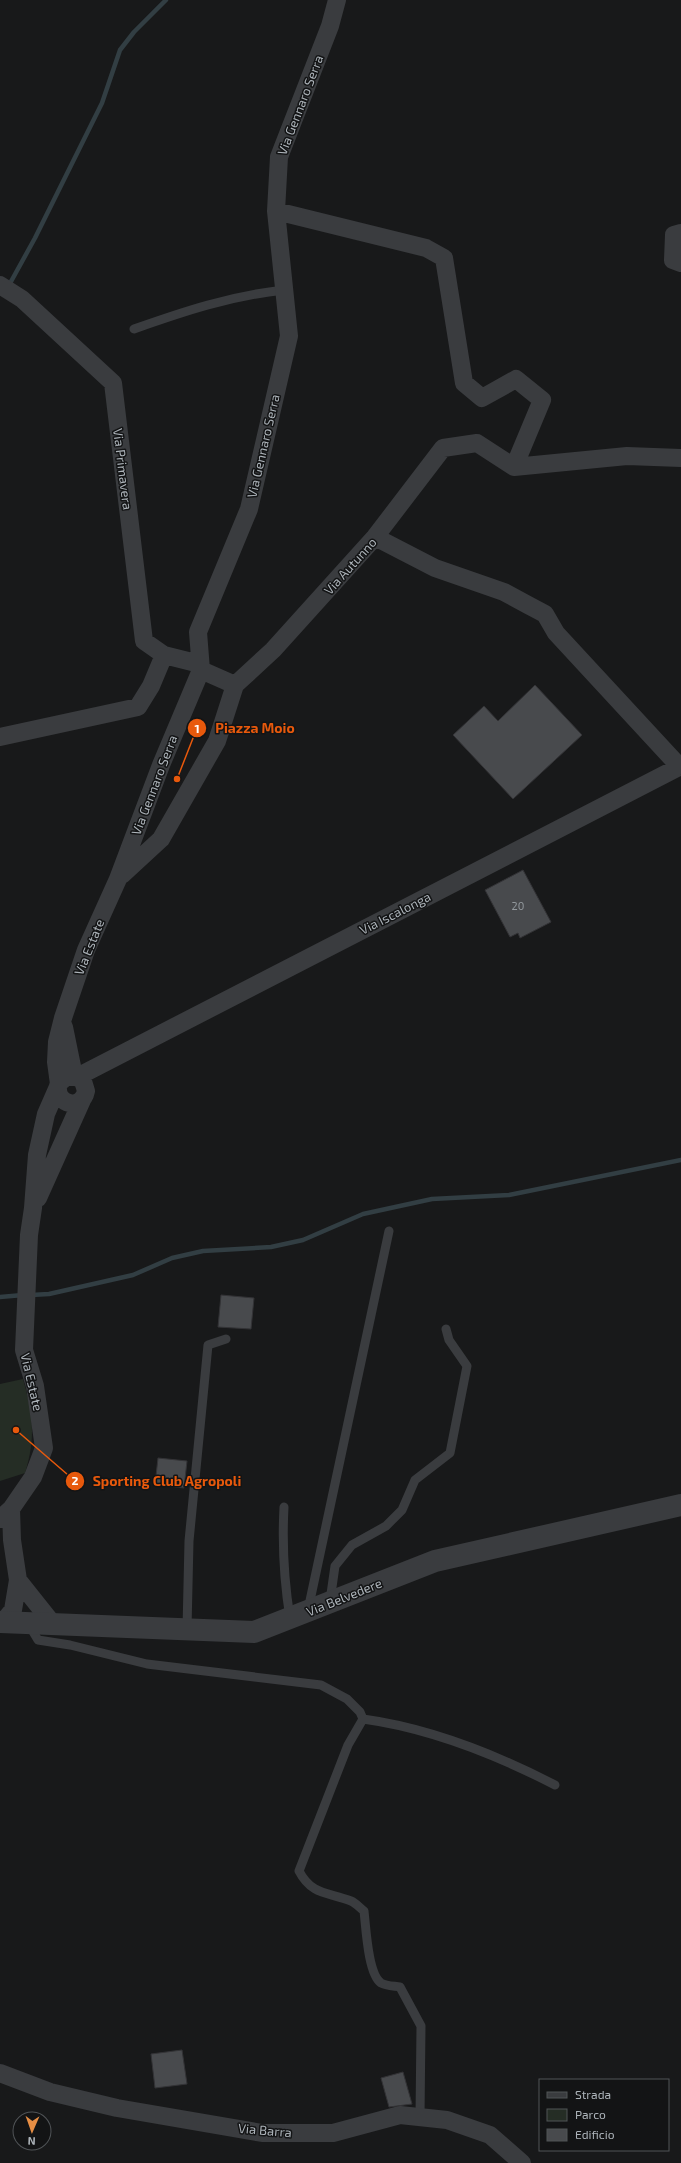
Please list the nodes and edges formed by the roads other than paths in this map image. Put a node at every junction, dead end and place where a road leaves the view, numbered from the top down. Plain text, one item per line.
1 (337, 0) edge
2 (276, 211) junction
3 (681, 233) edge
4 (681, 263) edge
5 (0, 285) edge
6 (284, 290) junction
7 (134, 329) dead end
8 (681, 458) edge
9 (514, 467) junction
10 (375, 537) junction
11 (164, 655) junction
12 (201, 667) junction
13 (235, 685) junction
14 (0, 737) edge
15 (680, 766) edge
16 (118, 878) junction
17 (73, 1086) junction
18 (33, 1208) junction
19 (389, 1231) dead end
20 (446, 1329) dead end
21 (226, 1339) dead end
22 (681, 1505) edge
23 (284, 1507) dead end
24 (6, 1514) edge
25 (18, 1580) junction
26 (330, 1602) junction
27 (299, 1614) junction
28 (1, 1622) edge
29 (27, 1622) junction
30 (53, 1624) junction
31 (186, 1630) junction
32 (363, 1719) junction
33 (555, 1785) dead end
34 (0, 2073) edge
35 (420, 2118) junction
36 (522, 2163) edge

1 - 2 street, Via Gennaro Serra
2 - 6 street, Via Gennaro Serra
2 - 9 street
3 - 4 street
5 - 11 street, Via Primavera
6 - 7 lane
6 - 12 street, Via Gennaro Serra
8 - 9 street
9 - 10 street, Via Autunno
10 - 13 street, Via Autunno
10 - 15 street
11 - 12 street, Via Primavera
11 - 14 street
12 - 13 street, Via Primavera
12 - 16 street, Via Gennaro Serra
13 - 16 street, Via Autunno
15 - 17 street, Via Iscalonga
16 - 17 street, Via Estate
17 - 18 street, Via Estate
17 - 18 street, Via Estate
18 - 24 street, Via Estate
19 - 27 lane
20 - 26 lane
21 - 31 lane
22 - 26 street, Via Belvedere
23 - 27 lane
24 - 25 street
25 - 28 street
25 - 30 street
26 - 27 street, Via Belvedere
27 - 31 street, Via Belvedere
28 - 29 street, Via Belvedere
29 - 30 street, Via Belvedere
29 - 32 lane
30 - 31 street, Via Belvedere
32 - 33 lane
32 - 35 lane
34 - 35 street, Via Barra
35 - 36 street, Via Barra

